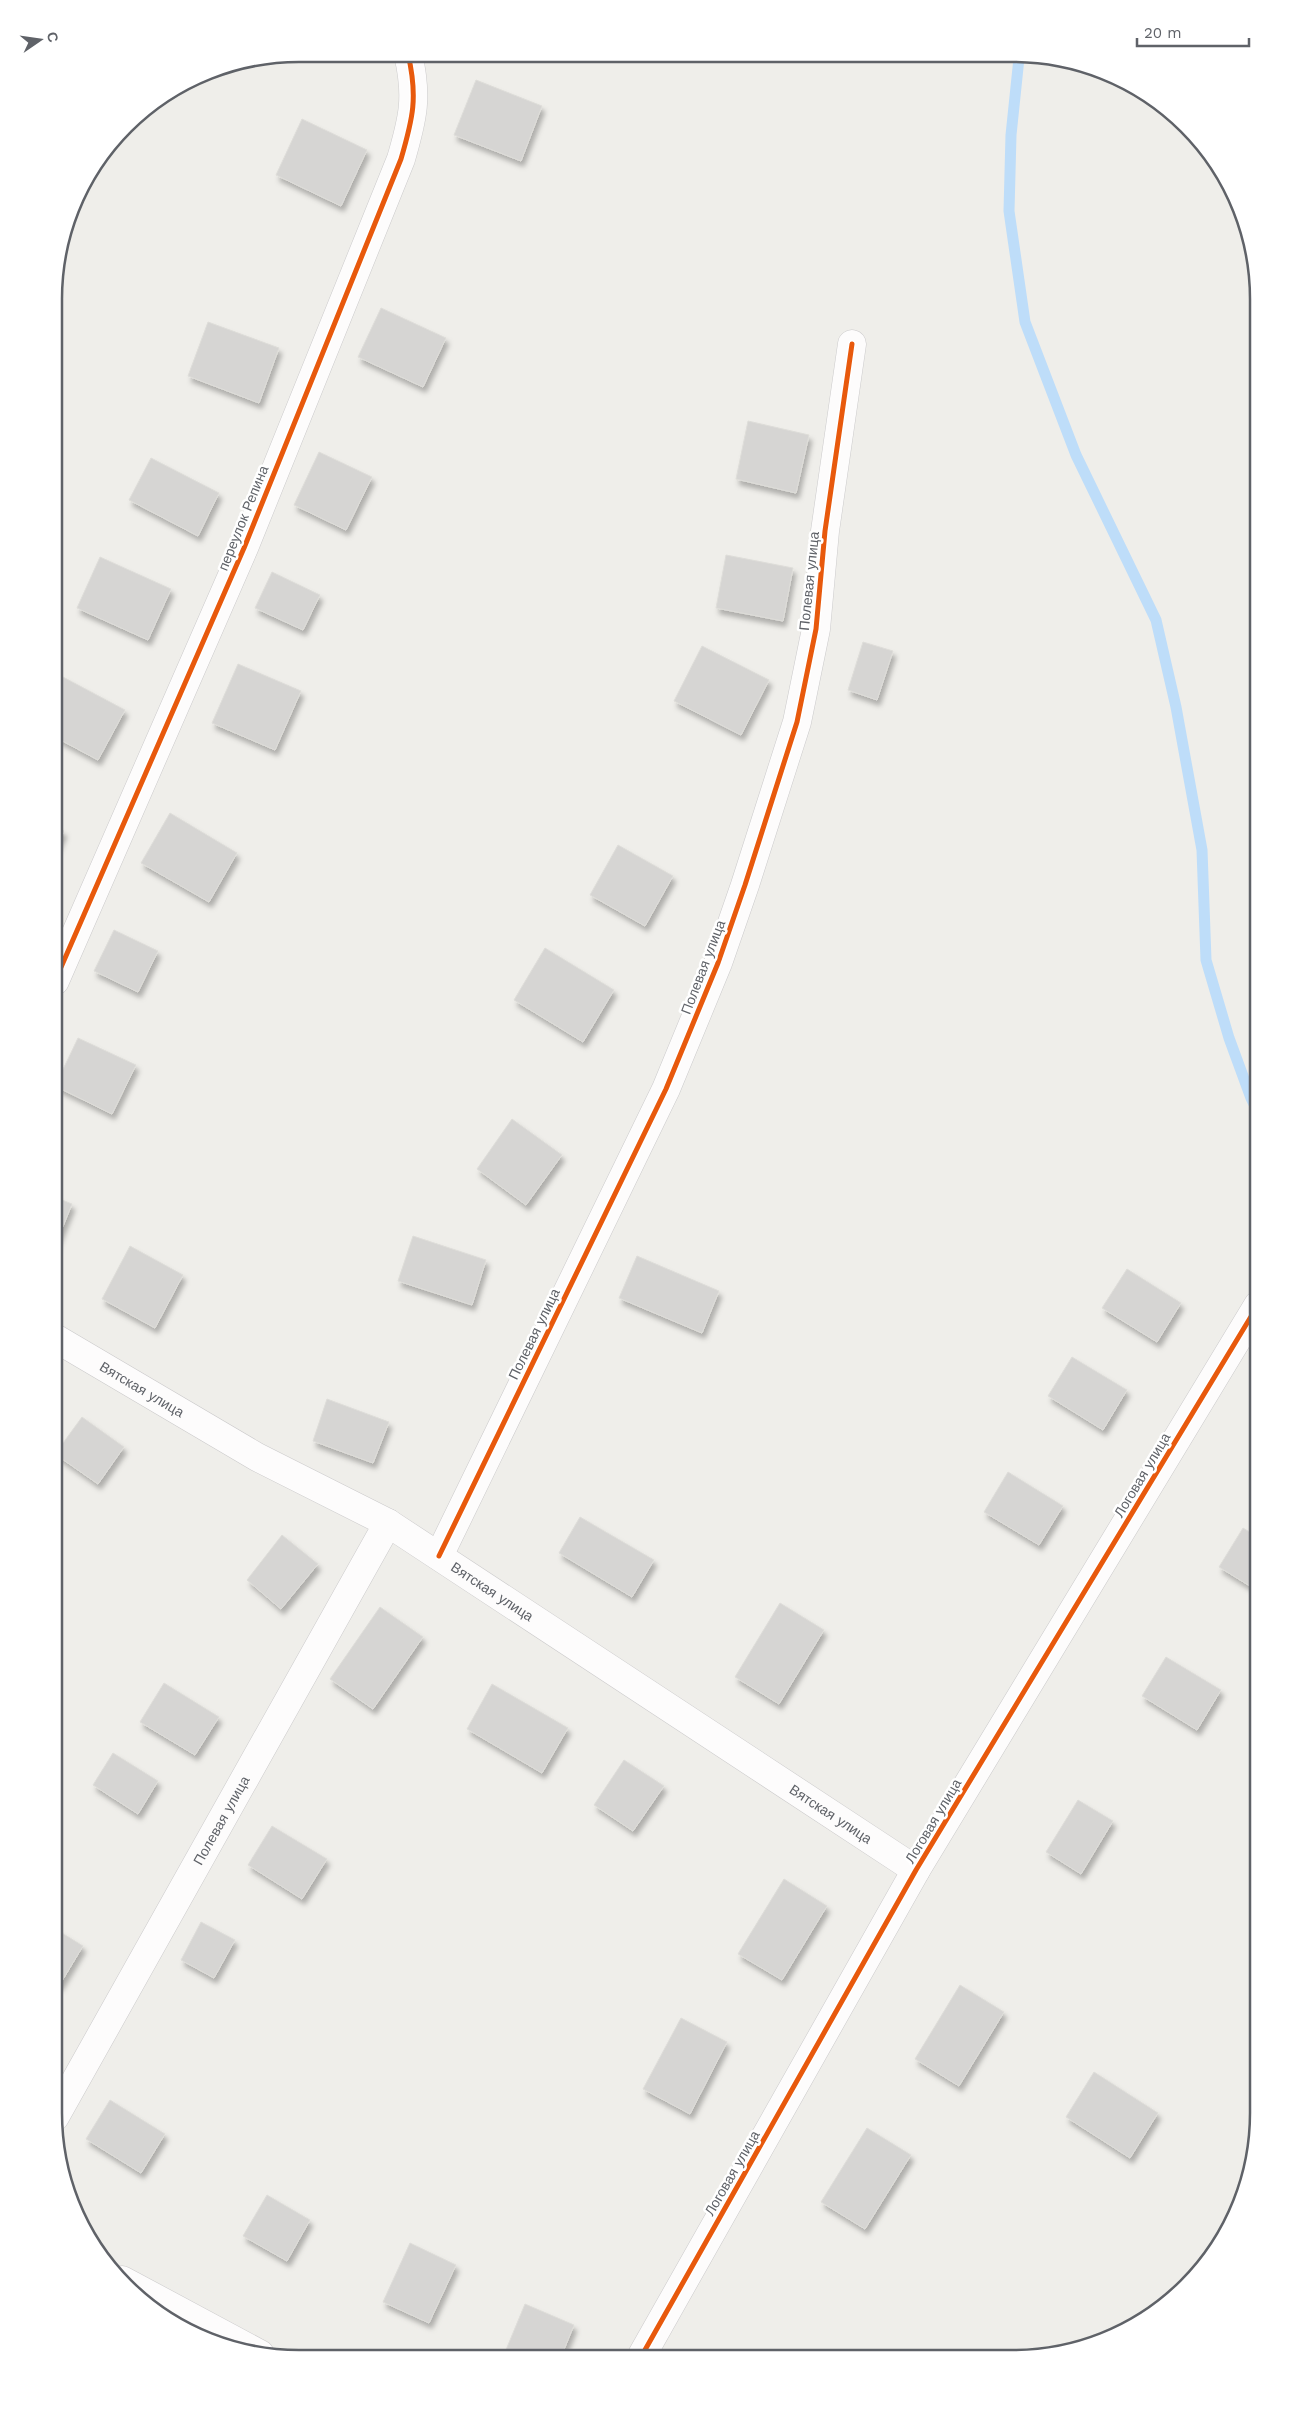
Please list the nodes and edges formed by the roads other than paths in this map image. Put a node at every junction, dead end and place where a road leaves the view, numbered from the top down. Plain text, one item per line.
1 (410, 62) edge
2 (852, 344) dead end
3 (62, 964) edge
4 (1250, 1318) edge
5 (62, 1342) edge
6 (388, 1523) junction
7 (439, 1556) junction
8 (916, 1870) junction
9 (62, 2103) edge
10 (144, 2292) edge
11 (233, 2340) edge
12 (644, 2350) edge

1 - 3 street, переулок Репина
2 - 7 street, Полевая улица
4 - 8 street, Логовая улица
5 - 6 street, Вятская улица
6 - 7 street, Вятская улица
6 - 9 street, Полевая улица
7 - 8 street, Вятская улица
8 - 12 street, Логовая улица
10 - 11 street

